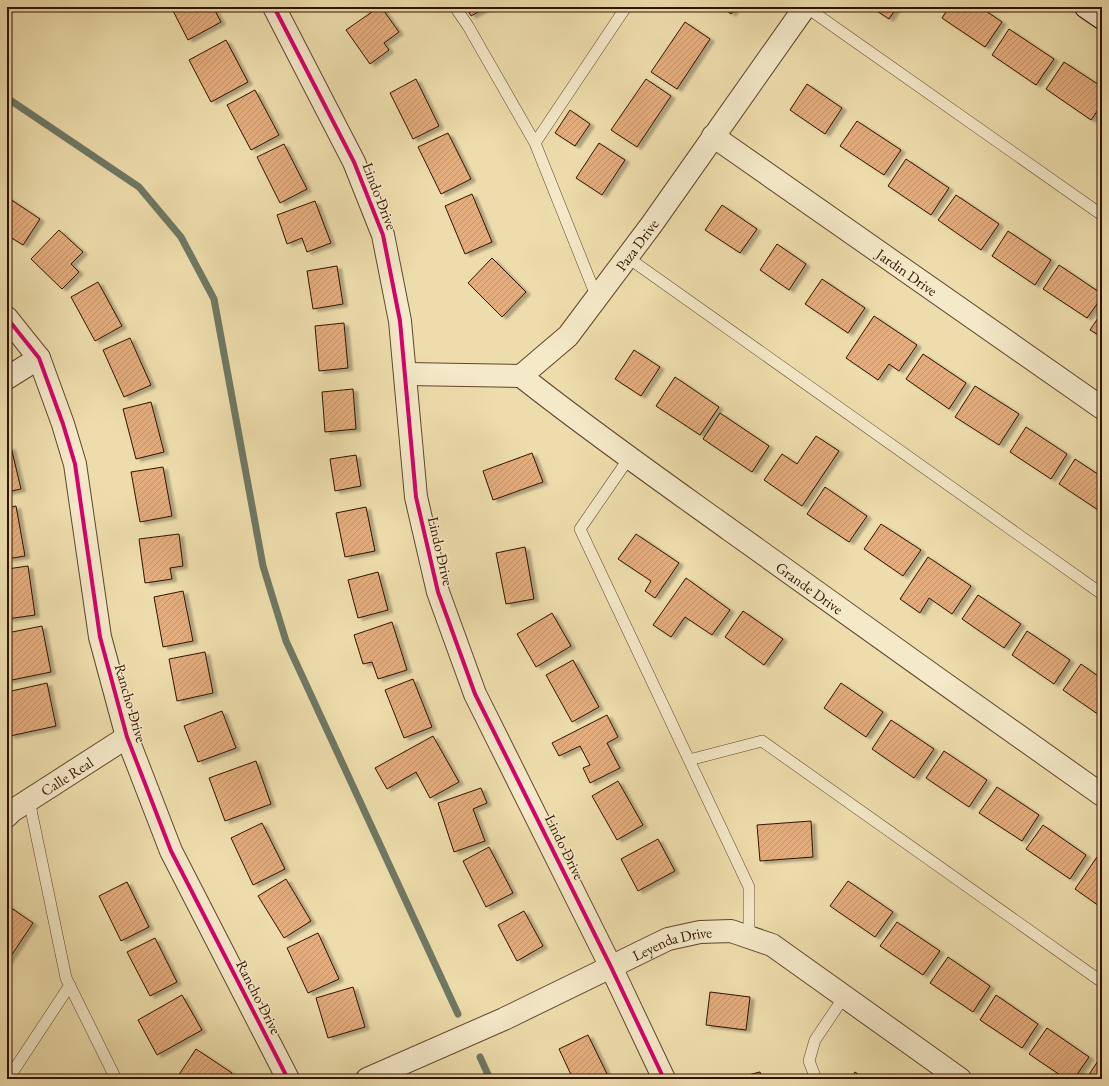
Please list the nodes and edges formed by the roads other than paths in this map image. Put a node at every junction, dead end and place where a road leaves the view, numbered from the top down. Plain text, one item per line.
1 (455, 7) edge
2 (626, 7) edge
3 (806, 7) edge
4 (1086, 7) edge
5 (279, 9) edge
6 (1102, 18) edge
7 (713, 136) junction
8 (535, 143) junction
9 (1102, 215) edge
10 (627, 257) junction
11 (597, 298) junction
12 (7, 318) edge
13 (39, 358) junction
14 (406, 374) junction
15 (521, 376) junction
16 (7, 378) edge
17 (1102, 408) edge
18 (629, 458) junction
19 (1102, 594) edge
20 (127, 737) junction
21 (690, 760) junction
22 (1102, 795) edge
23 (29, 800) junction
24 (7, 816) edge
25 (750, 937) junction
26 (611, 967) junction
27 (1102, 982) edge
28 (70, 985) junction
29 (844, 997) junction
30 (8, 1079) edge
31 (116, 1079) edge
32 (288, 1079) edge
33 (367, 1079) edge
34 (664, 1079) edge
35 (816, 1079) edge
36 (960, 1079) edge

1 - 8 lane
2 - 8 lane
3 - 7 street, Paza Drive
3 - 9 lane
4 - 6 street
5 - 14 street, Lindo Drive
7 - 10 street, Paza Drive
7 - 17 street, Jardin Drive
8 - 11 lane
10 - 11 street, Paza Drive
10 - 19 lane
11 - 15 street, Paza Drive
12 - 13 street, Rancho Drive
13 - 16 street
13 - 20 street, Rancho Drive
14 - 15 street
14 - 26 street, Lindo Drive
15 - 18 street, Grande Drive
18 - 21 lane
18 - 22 street, Grande Drive
20 - 23 street, Calle Real
20 - 32 street, Rancho Drive
21 - 25 lane
21 - 27 lane
23 - 24 street, Calle Real
23 - 28 lane
25 - 26 street, Leyenda Drive
25 - 29 street, Leyenda Drive
26 - 33 street, Leyenda Drive
26 - 34 street, Lindo Drive
28 - 30 lane
28 - 31 lane
29 - 35 lane
29 - 36 street, Leyenda Drive

